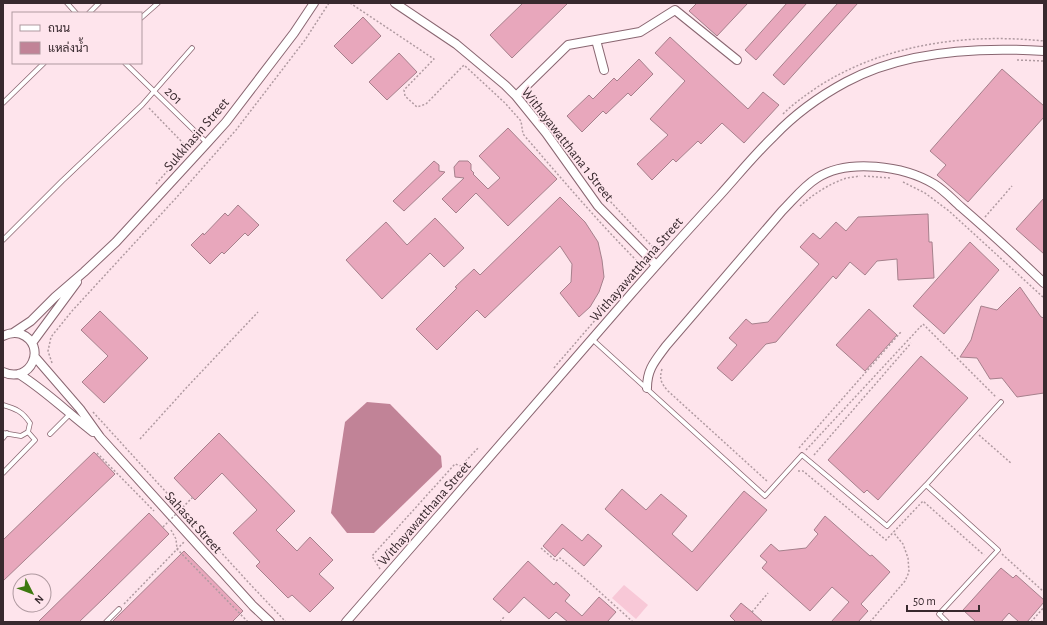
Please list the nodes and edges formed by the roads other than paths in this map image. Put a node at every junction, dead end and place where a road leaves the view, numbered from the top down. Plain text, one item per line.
1 (67, 3) edge
2 (98, 3) edge
3 (158, 3) edge
4 (395, 3) edge
5 (311, 4) edge
6 (75, 12) edge
7 (90, 12) edge
8 (142, 17) edge
9 (596, 40) junction
10 (192, 48) dead end
11 (1044, 51) edge
12 (737, 60) dead end
13 (43, 64) edge
14 (126, 64) edge
15 (604, 70) dead end
16 (154, 92) junction
17 (516, 96) junction
18 (3, 103) edge
19 (207, 143) junction
20 (3, 240) edge
21 (656, 265) junction
22 (84, 272) junction
23 (1044, 283) edge
24 (13, 333) junction
25 (3, 336) edge
26 (592, 339) junction
27 (32, 343) junction
28 (35, 357) junction
29 (3, 372) edge
30 (19, 374) junction
31 (647, 388) junction
32 (1001, 402) road end
33 (3, 405) edge
34 (70, 414) junction
35 (28, 432) junction
36 (5, 433) edge
37 (50, 434) dead end
38 (100, 437) junction
39 (3, 438) edge
40 (3, 473) edge
41 (926, 485) junction
42 (119, 609) road end
43 (106, 622) edge
44 (270, 622) edge
45 (346, 622) edge
46 (947, 622) edge

1 - 6 lane
2 - 7 lane
3 - 8 lane
4 - 17 street, Withayawatthana 1 Street
5 - 19 street, Sukkhasin Street
9 - 12 street
9 - 15 street
9 - 17 street
10 - 16 lane
11 - 21 street, Withayawatthana Street
13 - 18 lane
14 - 16 lane, 201
16 - 19 lane, 201
16 - 20 lane
17 - 21 street, Withayawatthana 1 Street
19 - 22 street, Sukkhasin Street
21 - 26 street, Withayawatthana Street
22 - 24 street
22 - 27 street
23 - 31 street
24 - 25 street
24 - 27 street
26 - 31 lane
26 - 45 street, Withayawatthana Street
27 - 28 street
28 - 30 street
28 - 38 street
29 - 30 street
30 - 34 street
31 - 41 lane
32 - 41 lane
33 - 35 lane
34 - 37 lane
34 - 38 street
35 - 36 lane
35 - 40 lane
36 - 39 lane
38 - 44 street, Sahasat Street
41 - 46 lane
42 - 43 lane

